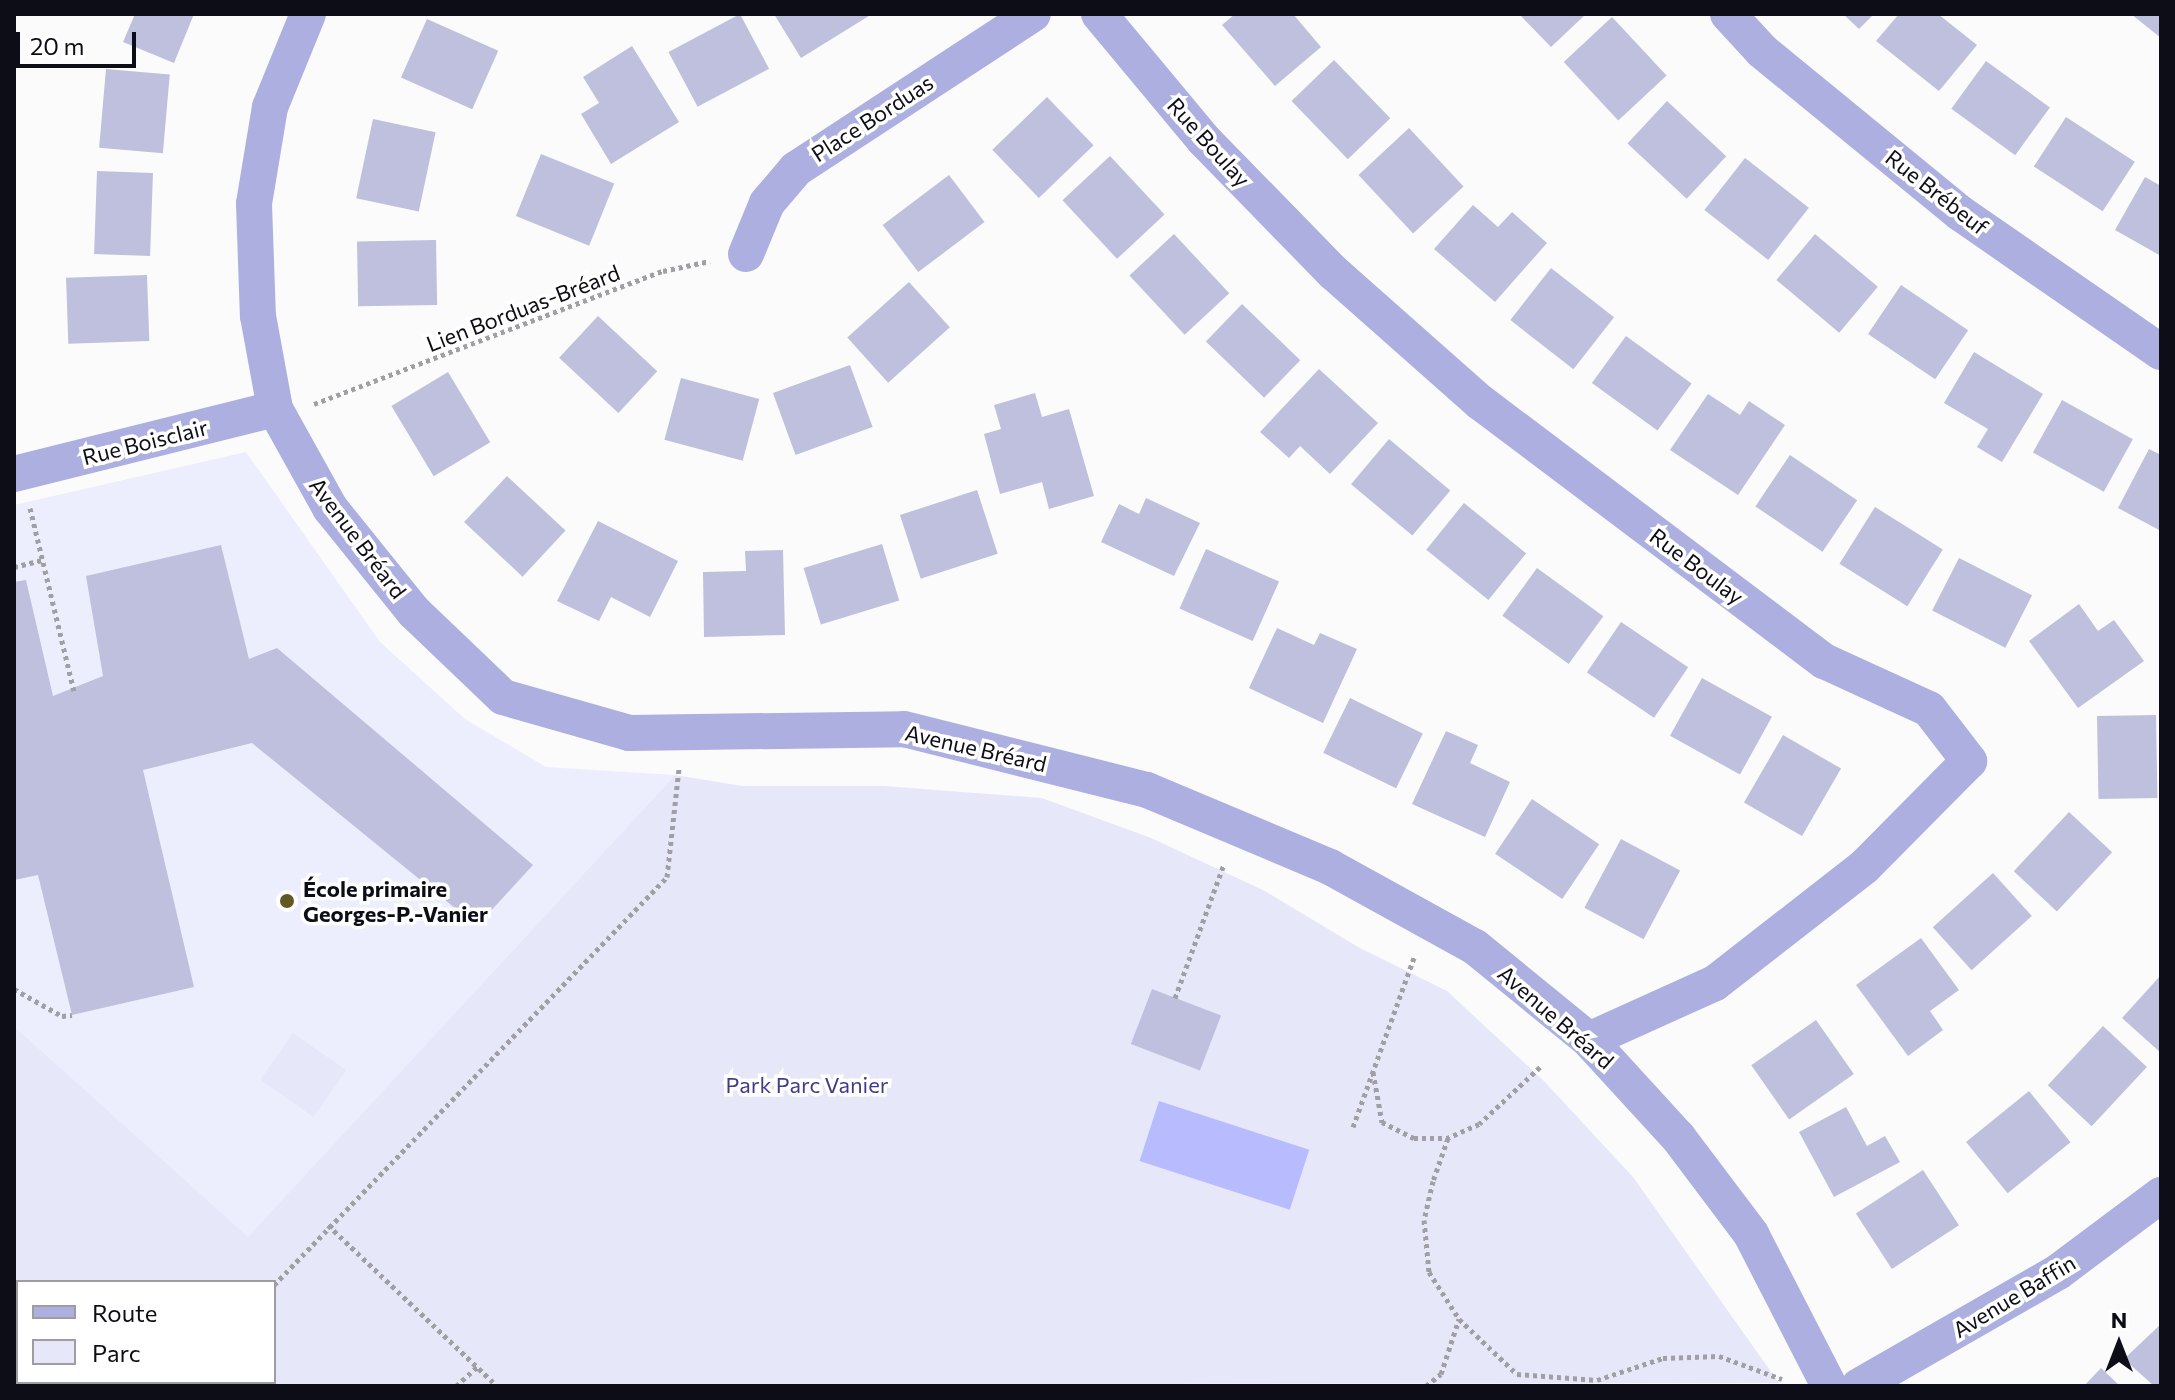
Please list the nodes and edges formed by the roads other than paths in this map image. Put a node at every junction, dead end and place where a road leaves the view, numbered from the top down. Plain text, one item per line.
1 (308, 14) edge
2 (1033, 14) edge
3 (1099, 14) edge
4 (1728, 14) edge
5 (746, 254) road end
6 (2161, 352) edge
7 (275, 409) junction
8 (18, 473) edge
9 (1589, 1040) junction
10 (2161, 1195) edge
11 (1829, 1386) edge
12 (1859, 1386) edge

1 - 7 street, Avenue Bréard
2 - 5 street, Place Borduas
3 - 9 street, Rue Boulay
4 - 6 street, Rue Brébeuf
7 - 8 street, Rue Boisclair
7 - 9 street, Avenue Bréard
9 - 11 street, Avenue Bréard
10 - 12 street, Avenue Baffin

